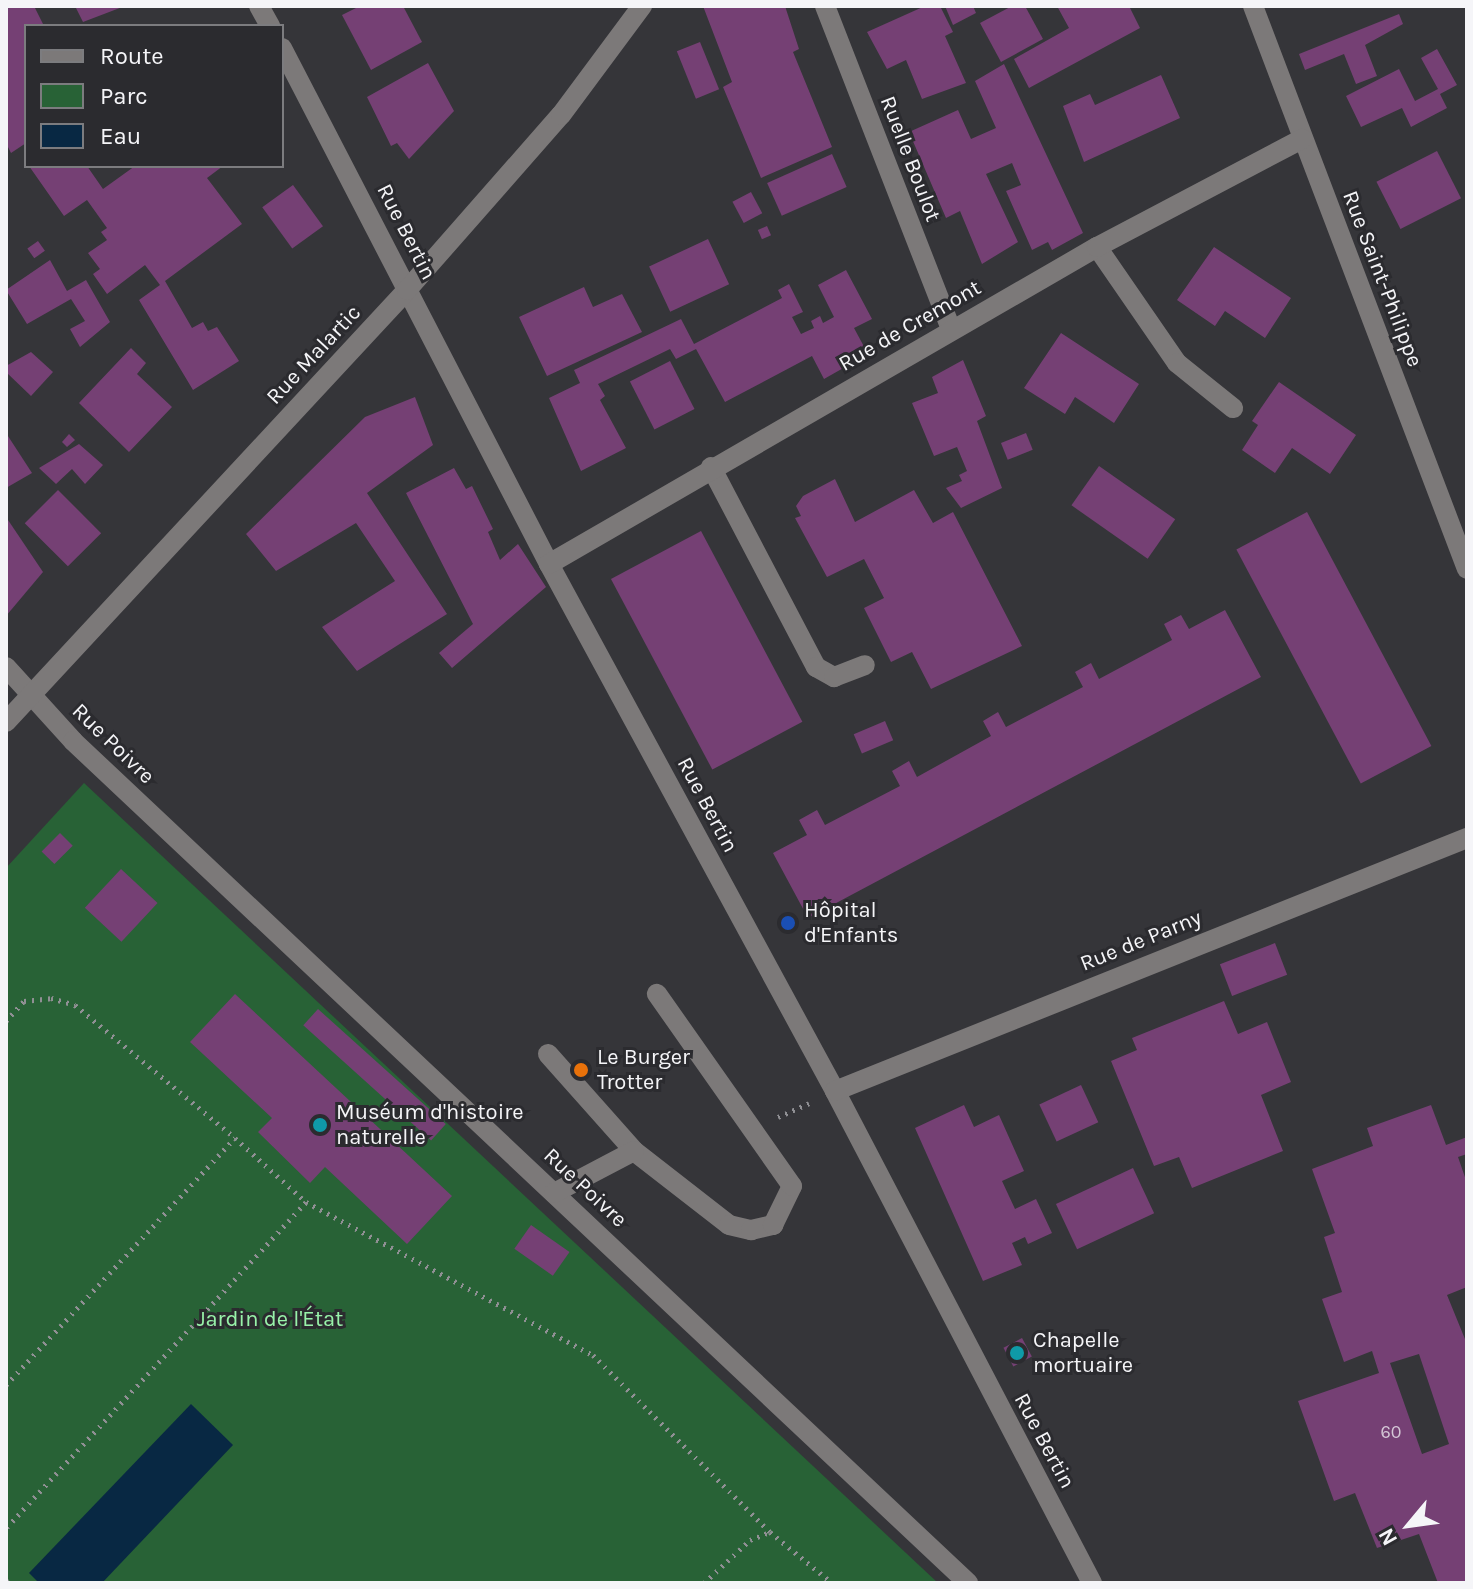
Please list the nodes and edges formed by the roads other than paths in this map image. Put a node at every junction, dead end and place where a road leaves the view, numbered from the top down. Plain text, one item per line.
1 (259, 6) edge
2 (642, 6) edge
3 (825, 6) edge
4 (1253, 6) edge
5 (269, 24) edge
6 (284, 52) edge
7 (1302, 139) junction
8 (1097, 247) junction
9 (407, 290) junction
10 (951, 330) junction
11 (1233, 408) dead end
12 (711, 467) junction
13 (549, 564) junction
14 (1467, 569) edge
15 (865, 665) dead end
16 (6, 667) edge
17 (30, 696) junction
18 (6, 722) edge
19 (1467, 838) edge
20 (657, 994) dead end
21 (548, 1054) dead end
22 (835, 1091) junction
23 (634, 1151) junction
24 (554, 1193) junction
25 (968, 1583) edge
26 (1092, 1583) edge

1 - 5 street
2 - 9 street, Rue Malartic
3 - 10 street, Ruelle Boulot
4 - 7 street, Rue Saint-Philippe
6 - 9 street, Rue Bertin
7 - 8 street, Rue de Cremont
7 - 14 street, Rue Saint-Philippe
8 - 10 street, Rue de Cremont
8 - 11 street
9 - 13 street, Rue Bertin
9 - 17 street, Rue Malartic
10 - 12 street, Rue de Cremont
12 - 13 street, Rue de Cremont
12 - 15 street
13 - 22 street, Rue Bertin
16 - 17 street, Rue Poivre
17 - 18 street, Rue Malartic
17 - 24 street, Rue Poivre
19 - 22 street, Rue de Parny
20 - 23 street
21 - 23 street
22 - 26 street, Rue Bertin
23 - 24 street
24 - 25 street, Rue Poivre

